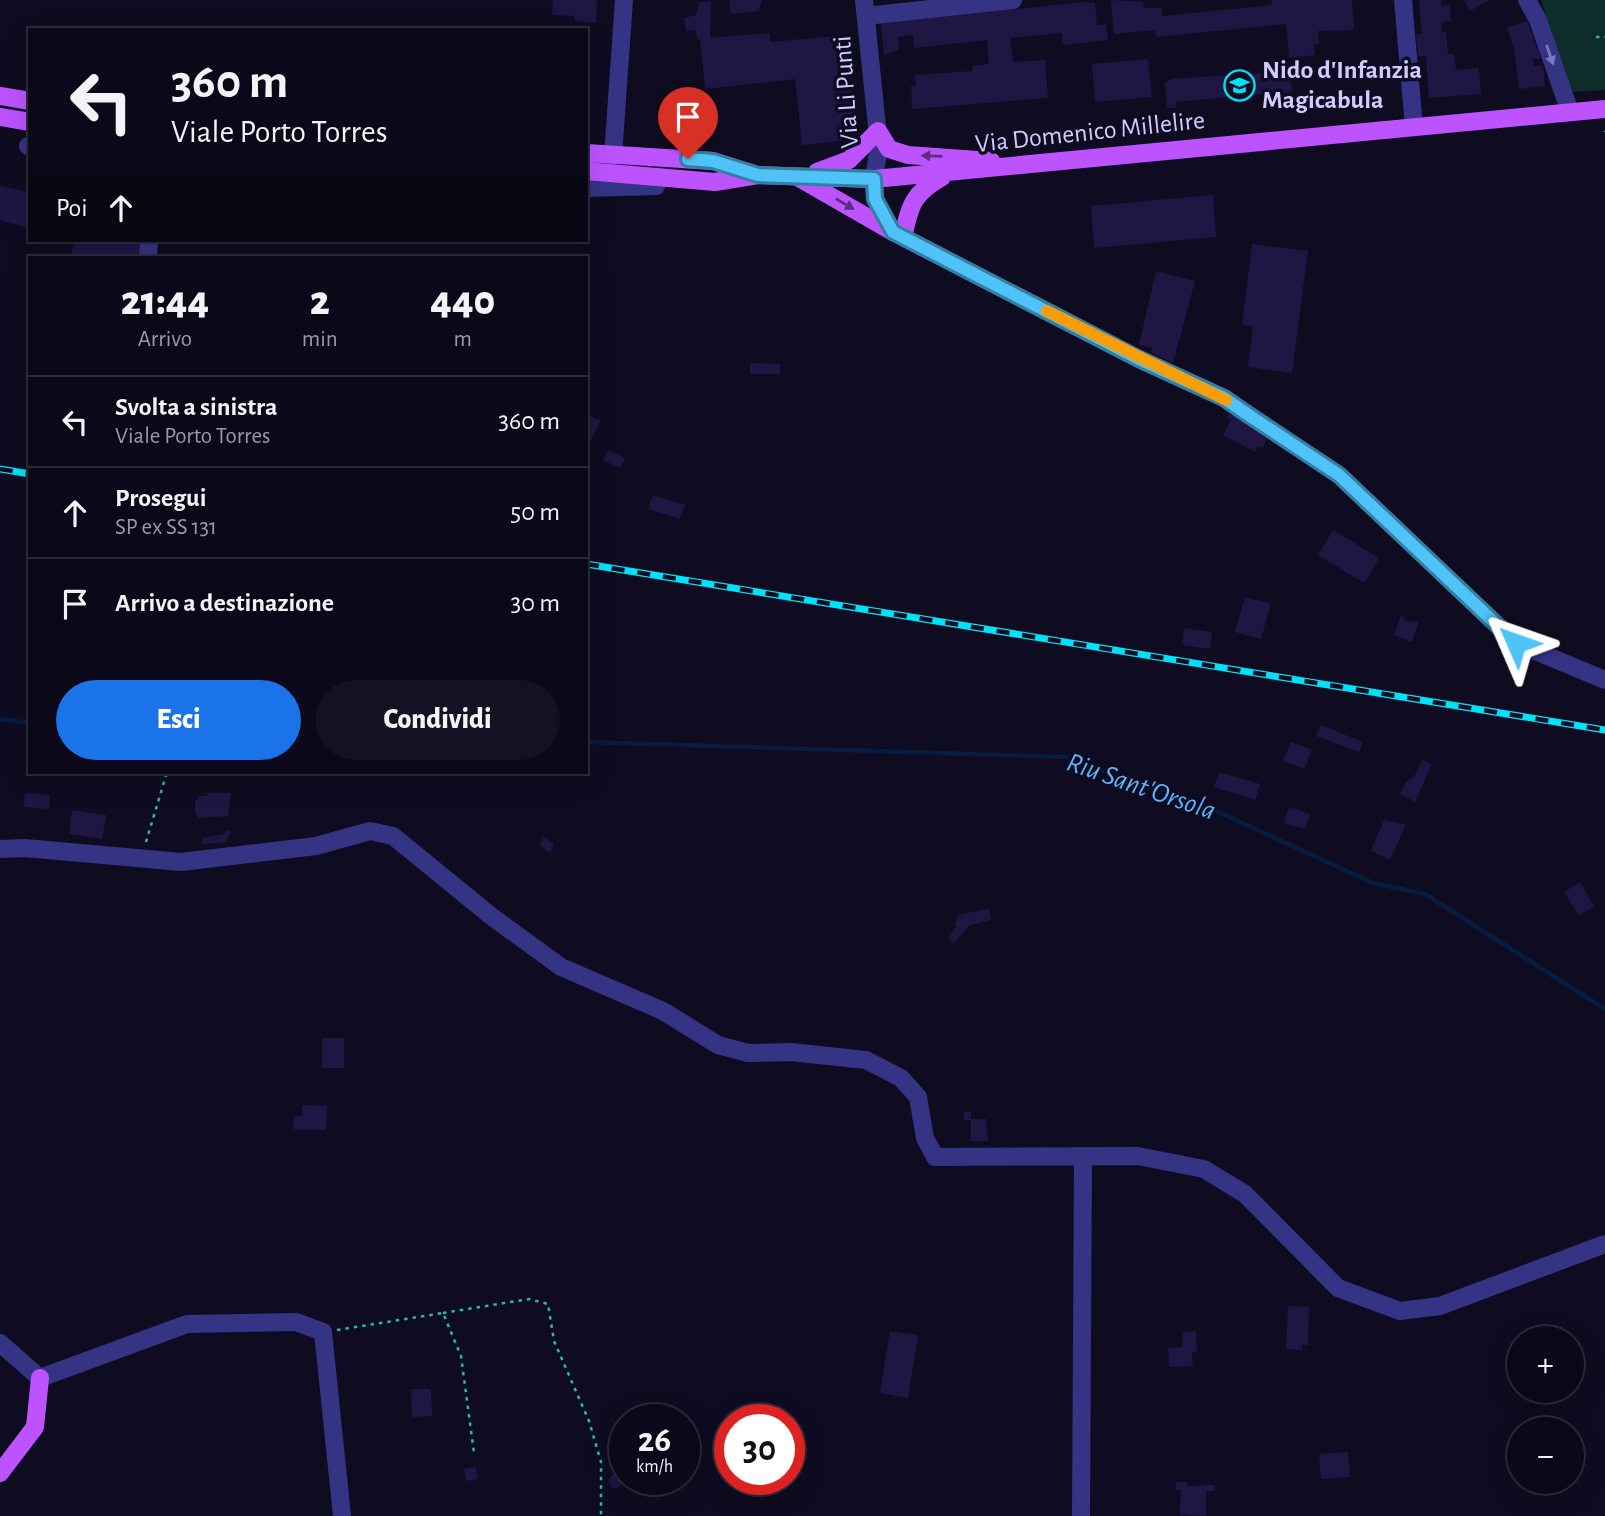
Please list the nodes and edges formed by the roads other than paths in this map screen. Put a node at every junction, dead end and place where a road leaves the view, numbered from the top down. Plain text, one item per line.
1 (624, 0) edge
2 (1013, 0) edge
3 (1403, 0) edge
4 (1527, 0) edge
5 (865, 8) edge
6 (0, 96) edge
7 (28, 101) edge
8 (1605, 109) edge
9 (1570, 112) junction
10 (0, 117) edge
11 (28, 122) edge
12 (1414, 127) junction
13 (878, 131) junction
14 (588, 153) edge
15 (612, 156) junction
16 (1024, 164) junction
17 (588, 171) edge
18 (948, 173) junction
19 (758, 175) junction
20 (800, 176) junction
21 (660, 177) junction
22 (874, 179) junction
23 (588, 188) edge
24 (898, 235) junction
25 (1605, 680) edge
26 (0, 849) edge
27 (1083, 1157) junction
28 (1605, 1244) edge
29 (0, 1343) edge
30 (40, 1378) junction
31 (0, 1473) edge
32 (342, 1516) edge
33 (1081, 1516) edge

1 - 15 street
2 - 5 street
3 - 12 street
4 -> 9 street
5 - 13 street, Via Li Punti
6 - 7 main road
8 - 9 main road, Via Domenico Millelire
9 - 12 main road, Via Domenico Millelire
10 - 11 main road
12 - 16 main road, Via Domenico Millelire
16 -> 13 main road
13 - 20 main road
13 - 22 street, Via Li Punti
14 - 15 main road
15 - 19 main road
16 - 18 main road, Via Domenico Millelire
17 - 21 main road
18 - 22 main road, Via Domenico Millelire
18 - 24 main road
19 - 20 main road, Via Domenico Millelire
19 - 21 main road
20 - 22 main road, Via Domenico Millelire
20 -> 24 main road
21 - 23 street
22 - 24 street
24 - 25 street
26 - 27 street
27 - 28 street
27 - 33 street
29 - 30 street
30 - 31 main road
30 - 32 street

